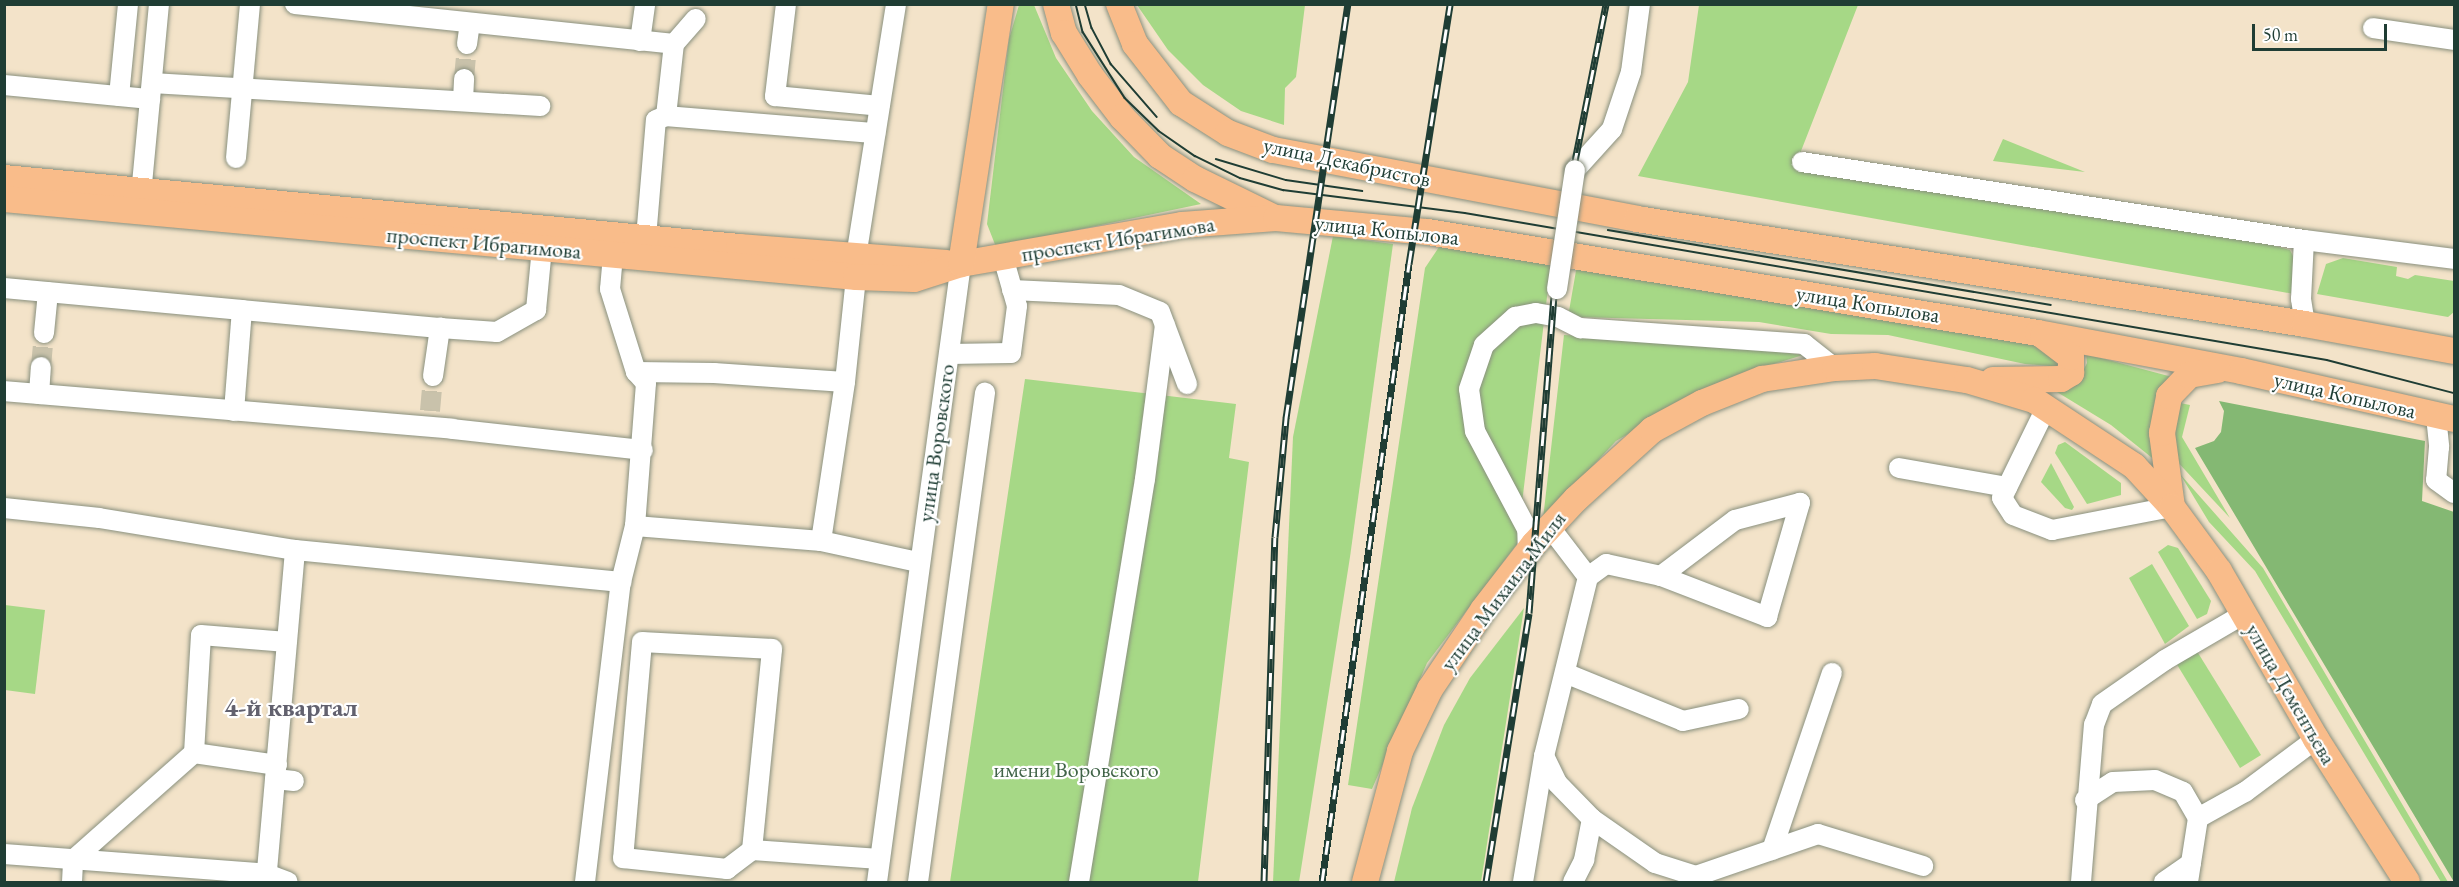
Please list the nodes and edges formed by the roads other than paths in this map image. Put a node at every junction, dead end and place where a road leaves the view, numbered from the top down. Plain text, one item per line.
1 (128, 4) edge
2 (159, 4) edge
3 (250, 4) edge
4 (295, 4) edge
5 (645, 4) edge
6 (786, 4) edge
7 (896, 4) edge
8 (1000, 4) edge
9 (1056, 4) edge
10 (1119, 4) edge
11 (1640, 4) edge
12 (696, 19) dead end
13 (470, 23) junction
14 (2373, 28) dead end
15 (2454, 40) edge
16 (640, 41) junction
17 (674, 44) junction
18 (467, 45) tunnel mouth
19 (464, 79) tunnel mouth
20 (4, 85) edge
21 (242, 88) junction
22 (151, 91) junction
23 (119, 96) junction
24 (463, 100) junction
25 (540, 106) dead end
26 (880, 106) junction
27 (666, 116) junction
28 (876, 133) junction
29 (236, 158) dead end
30 (1802, 162) dead end
31 (4, 178) edge
32 (4, 199) edge
33 (140, 202) junction
34 (1276, 219) junction
35 (646, 238) junction
36 (2304, 240) junction
37 (542, 248) junction
38 (613, 255) junction
39 (1003, 256) junction
40 (2454, 259) edge
41 (961, 264) junction
42 (856, 267) junction
43 (4, 288) edge
44 (1012, 290) junction
45 (48, 292) junction
46 (242, 310) junction
47 (1558, 317) junction
48 (2305, 324) junction
49 (1165, 325) junction
50 (440, 328) junction
51 (44, 333) tunnel mouth
52 (2038, 333) junction
53 (2454, 351) edge
54 (949, 354) junction
55 (41, 367) tunnel mouth
56 (1835, 368) junction
57 (2227, 368) junction
58 (636, 372) junction
59 (433, 376) tunnel mouth
60 (1967, 380) junction
61 (845, 382) junction
62 (1187, 384) dead end
63 (4, 391) edge
64 (985, 393) dead end
65 (39, 394) junction
66 (2047, 406) junction
67 (234, 411) junction
68 (2445, 418) edge
69 (2447, 445) edge
70 (643, 450) junction
71 (1899, 468) dead end
72 (2445, 481) edge
73 (2007, 487) junction
74 (2454, 493) edge
75 (2172, 507) junction
76 (4, 508) edge
77 (635, 526) junction
78 (1549, 526) junction
79 (821, 541) junction
80 (295, 550) junction
81 (1528, 552) junction
82 (918, 562) junction
83 (1661, 576) junction
84 (1588, 577) junction
85 (621, 582) junction
86 (2244, 614) junction
87 (286, 642) junction
88 (1565, 673) junction
89 (1832, 673) dead end
90 (1739, 709) dead end
91 (2316, 739) junction
92 (194, 753) junction
93 (1544, 756) junction
94 (282, 775) junction
95 (2085, 800) junction
96 (2198, 818) junction
97 (1592, 819) junction
98 (752, 850) junction
99 (1772, 850) junction
100 (4, 854) edge
101 (880, 859) junction
102 (73, 860) junction
103 (1923, 866) dead end
104 (2190, 873) edge
105 (266, 878) edge
106 (72, 882) edge
107 (288, 882) edge
108 (585, 882) edge
109 (877, 882) edge
110 (918, 882) edge
111 (1079, 882) edge
112 (1365, 882) edge
113 (1523, 882) edge
114 (1573, 882) edge
115 (2081, 882) edge
116 (2164, 882) edge
117 (2407, 882) edge

1 - 23 street
2 - 22 street
3 - 21 street
4 - 13 street
5 - 16 street
6 - 26 street
7 - 26 street
8 - 41 main road, улица Воровского
9 - 34 main road
10 - 48 main road, улица Декабристов
11 - 47 street, bridge
12 - 17 street
13 - 16 street
13 - 18 street
14 - 15 street
16 - 17 street
17 - 27 street
19 - 24 street
20 - 23 street
21 - 22 street
21 - 24 street
21 - 29 street
22 - 23 street
22 - 33 street
24 - 25 street
26 - 28 street
27 - 28 street
27 - 35 street
28 - 42 street
30 - 36 street
31 - 33 main road, проспект Ибрагимова
32 - 33 main road, проспект Ибрагимова
33 - 35 main road, проспект Ибрагимова
33 - 37 main road, проспект Ибрагимова
34 - 39 main road, проспект Ибрагимова
34 - 52 main road, улица Копылова
35 - 42 main road, проспект Ибрагимова
36 - 40 street
36 - 48 street
37 - 38 main road, проспект Ибрагимова
37 - 50 street
38 - 42 main road, проспект Ибрагимова
38 - 58 street
39 - 41 main road, проспект Ибрагимова
39 - 44 street
41 - 42 main road, проспект Ибрагимова
41 - 54 street, улица Воровского
42 - 61 street
43 - 45 street
44 - 49 street
44 - 54 street
45 - 46 street
45 - 51 street
46 - 50 street
46 - 67 street
47 - 56 street
47 - 81 street
48 - 53 main road
49 - 62 street
49 - 111 street
50 - 59 street
52 - 57 main road, улица Копылова
52 - 60 main road
54 - 82 street, улица Воровского
55 - 65 street
56 - 60 main road, улица Михаила Миля
56 - 78 main road, улица Михаила Миля
57 - 68 main road, улица Копылова
57 - 75 main road
58 - 61 street
58 - 70 street
60 - 66 main road, улица Михаила Миля
61 - 79 street
63 - 65 street
64 - 110 street
65 - 67 street
66 - 73 street
66 - 75 main road, улица Михаила Миля
67 - 70 street
68 - 69 street
69 - 72 street
70 - 77 street
71 - 73 street
72 - 74 street
73 - 75 street
75 - 86 main road, улица Дементьева
76 - 80 street
77 - 79 street
77 - 85 street
78 - 81 main road, улица Михаила Миля
78 - 84 street
79 - 82 street
80 - 85 street
80 - 87 street
81 - 112 main road, улица Михаила Миля
82 - 101 street, улица Воровского
83 - 83 street
83 - 84 street
84 - 88 street
85 - 108 street
86 - 91 main road, улица Дементьева
86 - 95 street
87 - 92 street
87 - 94 street
88 - 90 street
88 - 93 street
89 - 99 street
91 - 96 street
91 - 117 main road, улица Дементьева
92 - 94 street
92 - 102 street
93 - 97 street
93 - 113 street
94 - 105 street
95 - 96 street
95 - 115 street
96 - 104 street
97 - 99 street
97 - 114 street
98 - 98 street
98 - 101 street
99 - 103 street
100 - 102 street
101 - 109 street, улица Воровского
102 - 105 street
102 - 106 street
104 - 116 street
105 - 107 street

